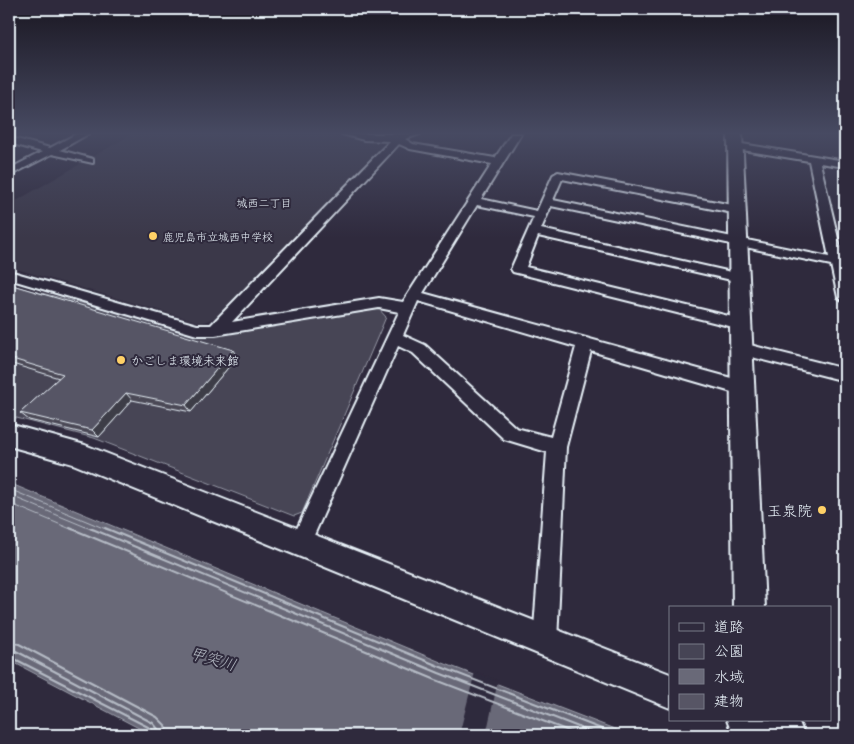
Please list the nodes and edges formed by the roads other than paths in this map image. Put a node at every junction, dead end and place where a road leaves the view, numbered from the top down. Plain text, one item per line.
1 (364, 169) edge
2 (494, 169) edge
3 (737, 169) edge
4 (817, 169) edge
5 (475, 201) junction
6 (547, 202) junction
7 (738, 210) junction
8 (541, 215) junction
9 (534, 231) junction
10 (739, 241) junction
11 (841, 263) edge
12 (9, 275) edge
13 (740, 278) junction
14 (845, 297) edge
15 (410, 301) junction
16 (741, 324) junction
17 (215, 330) junction
18 (393, 337) junction
19 (585, 344) junction
20 (742, 349) junction
21 (845, 376) edge
22 (742, 388) junction
23 (9, 435) edge
24 (557, 447) junction
25 (300, 544) junction
26 (750, 606) edge
27 (545, 642) junction
28 (669, 691) edge
29 (753, 722) edge
30 (786, 735) edge

1 - 17 street
2 - 5 street
3 - 7 street
4 - 11 street
5 - 8 street
5 - 15 street
6 - 7 street
6 - 8 street
6 - 10 street
7 - 10 street
8 - 9 street
9 - 13 street
9 - 16 street
10 - 11 street
10 - 13 street
11 - 14 street
12 - 17 street
13 - 16 street
15 - 17 street
15 - 18 street
15 - 19 street
16 - 20 street
18 - 24 street
18 - 25 street
19 - 22 street
19 - 24 street
20 - 21 street
20 - 22 street
22 - 26 street
23 - 25 street
24 - 27 street
25 - 27 street
27 - 28 street
29 - 30 street

